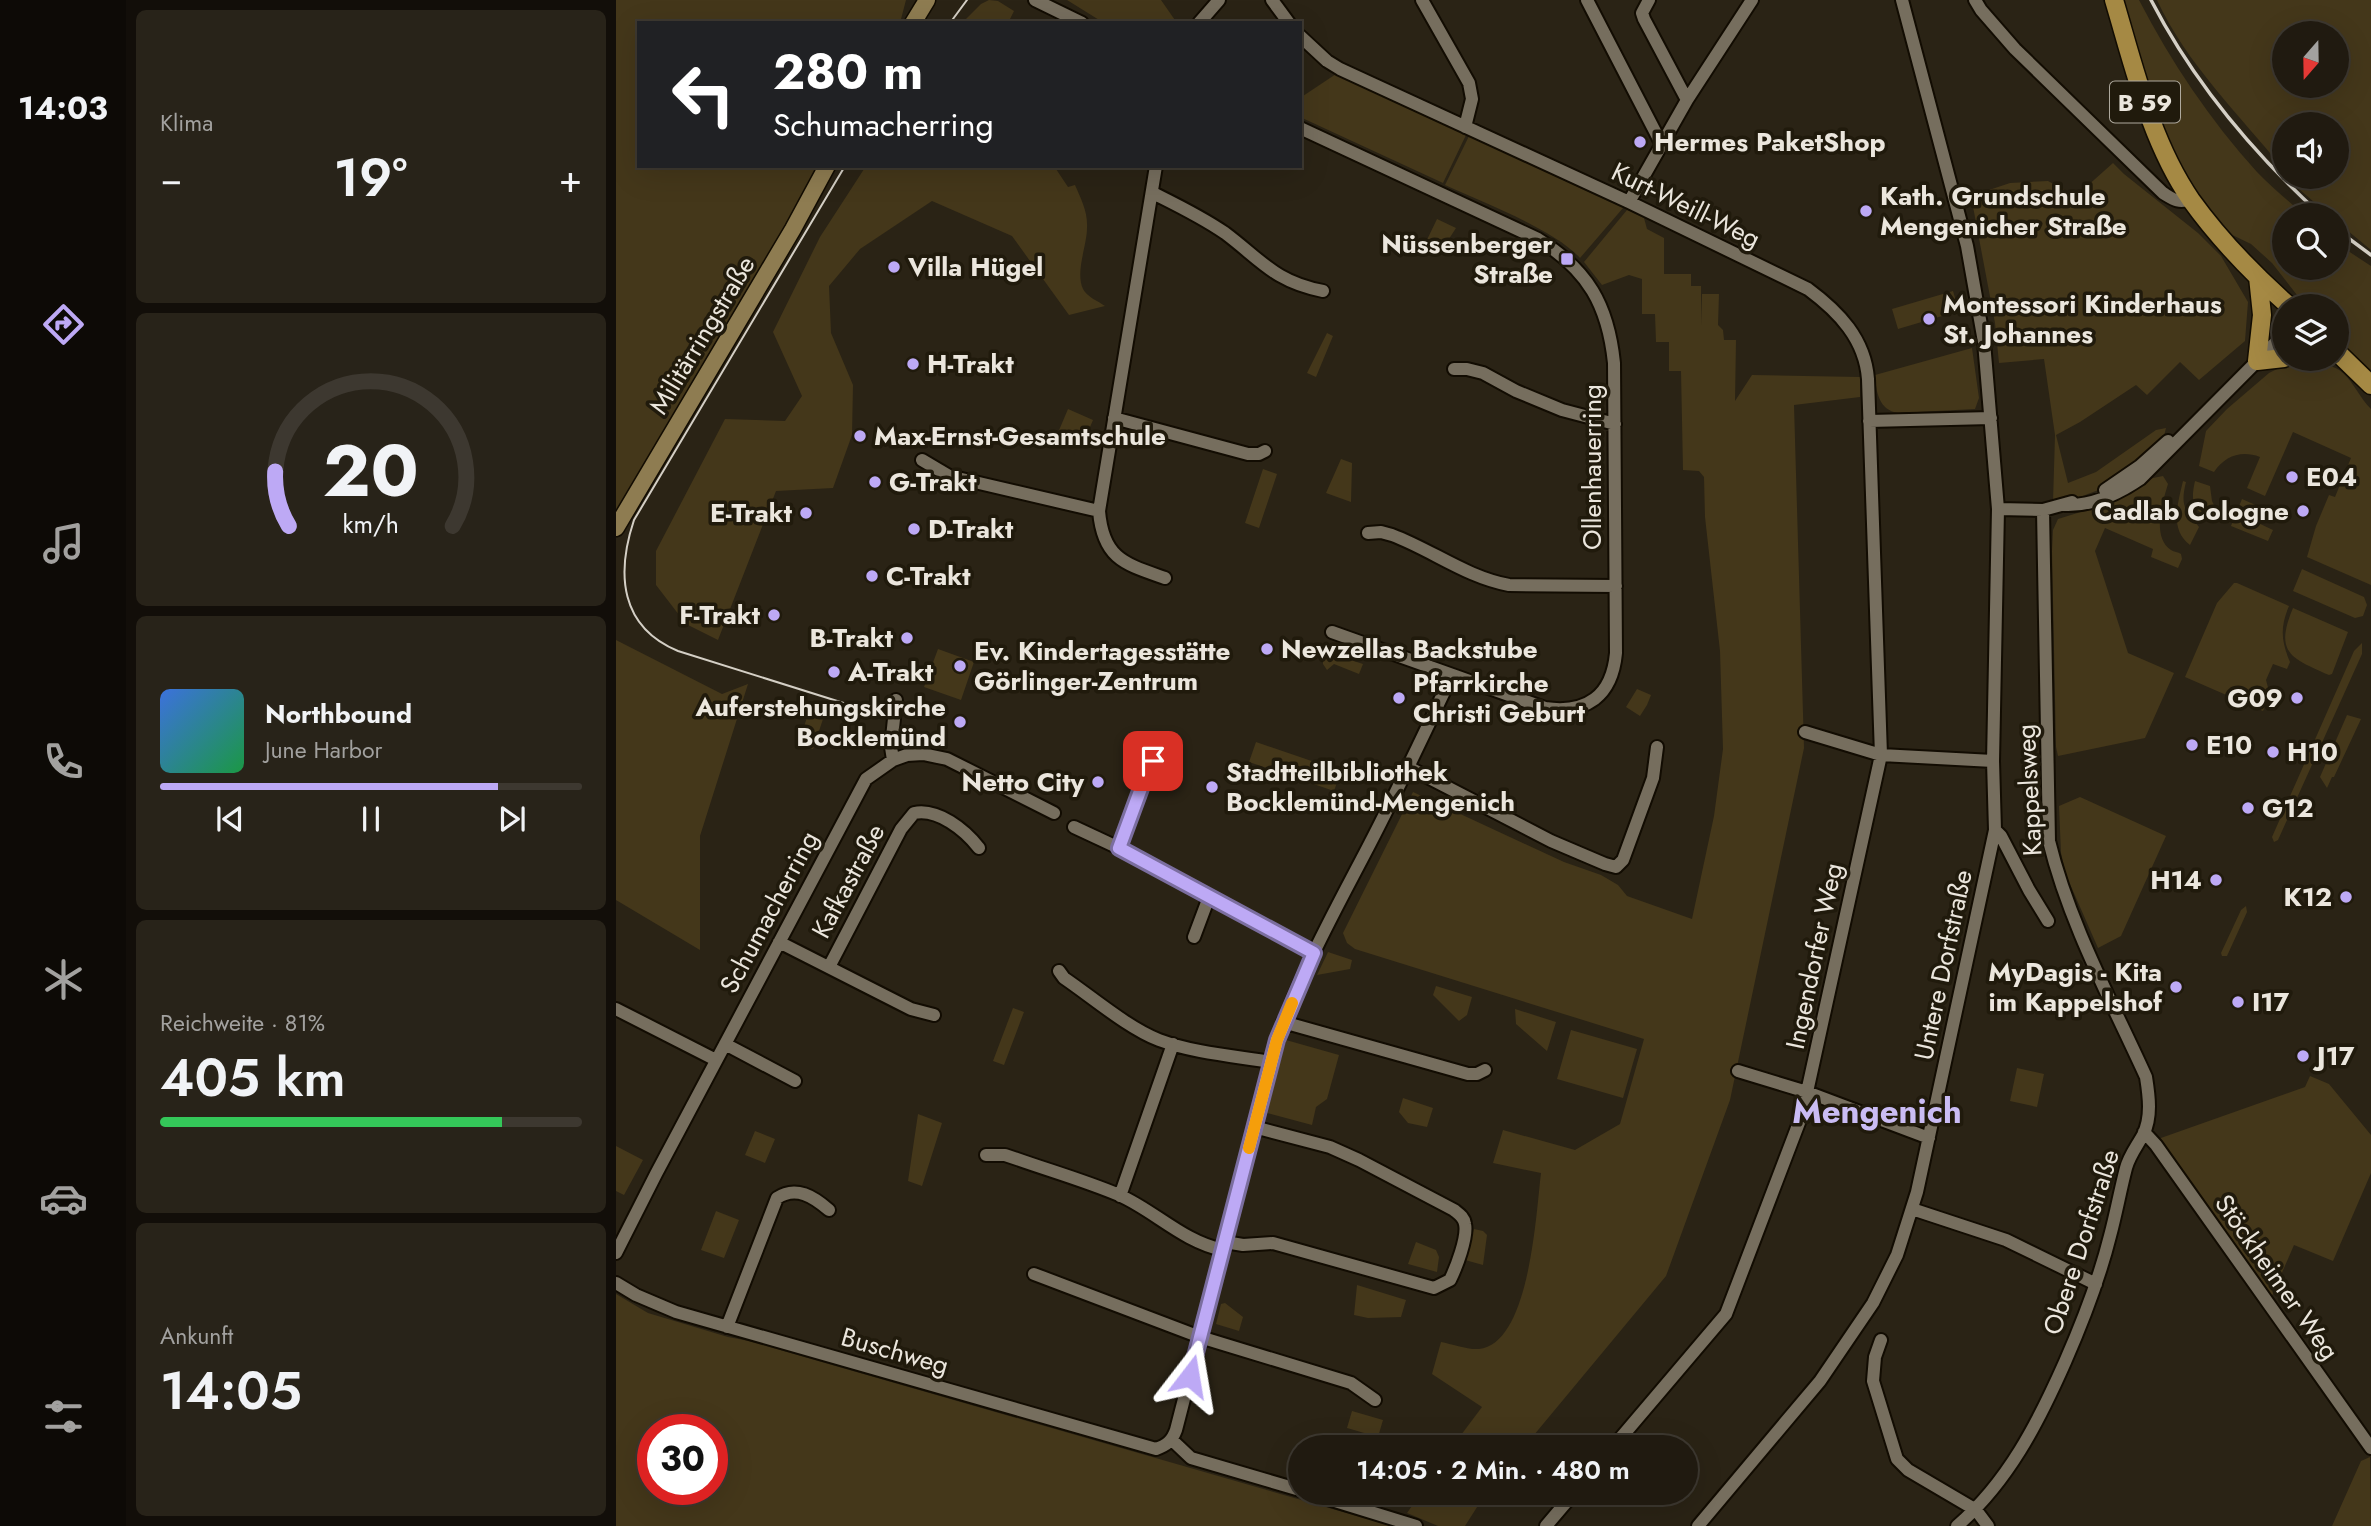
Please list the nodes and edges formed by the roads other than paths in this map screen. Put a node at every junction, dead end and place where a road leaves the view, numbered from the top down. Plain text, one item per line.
1 (911, 0) edge
2 (927, 0) edge
3 (1035, 0) edge
4 (1219, 0) edge
5 (1272, 0) edge
6 (1422, 0) edge
7 (1587, 0) edge
8 (1649, 0) edge
9 (1752, 0) edge
10 (1902, 0) edge
11 (1975, 0) edge
12 (2114, 0) edge
13 (911, 21) edge
14 (912, 21) edge
15 (1078, 21) edge
16 (1201, 21) edge
17 (1288, 21) edge
18 (1302, 38) edge
19 (1687, 100) junction
20 (1465, 127) junction
21 (1302, 129) edge
22 (1661, 143) junction
23 (826, 168) edge
24 (1156, 168) edge
25 (1153, 193) junction
26 (2190, 198) junction
27 (1629, 202) junction
28 (2258, 277) junction
29 (1323, 291) dead end
30 (2276, 294) edge
31 (2272, 346) edge
32 (2272, 359) edge
33 (2257, 361) junction
34 (2349, 364) edge
35 (2349, 367) edge
36 (2353, 368) junction
37 (1454, 369) dead end
38 (2371, 384) edge
39 (1114, 418) junction
40 (1991, 418) junction
41 (1869, 421) junction
42 (1615, 424) junction
43 (1265, 451) dead end
44 (922, 460) dead end
45 (1998, 509) junction
46 (1098, 510) junction
47 (2043, 510) junction
48 (616, 528) edge
49 (1368, 533) dead end
50 (1165, 578) dead end
51 (1616, 586) junction
52 (1332, 632) dead end
53 (1452, 675) junction
54 (896, 700) dead end
55 (1805, 732) dead end
56 (1657, 747) dead end
57 (1881, 755) junction
58 (893, 760) junction
59 (1159, 760) dead end
60 (1993, 761) junction
61 (1408, 767) junction
62 (1055, 813) dead end
63 (1074, 827) dead end
64 (1994, 830) junction
65 (979, 848) dead end
66 (1119, 848) junction
67 (1209, 897) junction
68 (2048, 921) dead end
69 (1194, 937) dead end
70 (779, 942) junction
71 (1314, 953) junction
72 (829, 967) junction
73 (1059, 971) dead end
74 (616, 1009) edge
75 (934, 1015) dead end
76 (1283, 1022) junction
77 (725, 1044) junction
78 (1173, 1044) junction
79 (716, 1060) junction
80 (1271, 1062) junction
81 (1485, 1070) dead end
82 (1738, 1071) dead end
83 (795, 1081) dead end
84 (1807, 1092) junction
85 (1254, 1127) junction
86 (2144, 1132) junction
87 (1930, 1139) junction
88 (986, 1155) dead end
89 (1120, 1196) junction
90 (1912, 1209) junction
91 (829, 1210) dead end
92 (1224, 1246) junction
93 (616, 1252) edge
94 (1034, 1274) dead end
95 (616, 1283) edge
96 (2096, 1284) junction
97 (727, 1327) junction
98 (1200, 1337) junction
99 (1881, 1340) dead end
100 (1376, 1400) dead end
101 (1623, 1435) edge
102 (1169, 1443) junction
103 (2371, 1448) edge
104 (1288, 1486) edge
105 (1348, 1505) edge
106 (1564, 1505) edge
107 (1976, 1510) junction
108 (1416, 1526) edge
109 (1546, 1526) edge
110 (1698, 1526) edge
111 (1957, 1526) edge
112 (1988, 1526) edge

1 - 13 main road
2 - 14 main road
3 - 15 street
4 - 16 street
5 - 17 street
6 - 20 street
7 - 22 street
8 - 19 street
9 - 19 street
10 - 40 street, Untere Dorfstraße
11 - 26 street
12 - 26 main road, B 59
18 - 20 street, Kurt-Weill-Weg
19 - 22 street
20 - 27 street, Kurt-Weill-Weg
21 - 42 street, Ollenhauerring
22 - 27 street
23 - 48 main road, Militärringstraße
24 - 25 street
25 - 29 street
25 - 39 street
26 - 28 main road, B 59
27 - 41 street, Kurt-Weill-Weg
28 - 30 main road, B 59
28 - 33 main road
31 - 33 street
32 - 33 main road
33 - 47 street
34 - 36 main road
35 - 36 main road
36 - 38 main road
37 - 42 street
39 - 43 street
39 - 46 street
40 - 41 street
40 - 45 street, Untere Dorfstraße
41 - 57 street, Ingendorfer Weg
42 - 51 street, Ollenhauerring
44 - 46 street
45 - 47 street
45 - 60 street, Untere Dorfstraße
46 - 50 street
47 - 86 street, Kappelsweg
49 - 51 street
51 - 53 street, Ollenhauerring
52 - 53 street, Ollenhauerring
53 - 61 street
54 - 58 street
55 - 57 street
56 - 61 street
57 - 60 street
57 - 84 street, Ingendorfer Weg
58 - 62 street, Schumacherring
58 - 70 street, Schumacherring
59 - 66 street
60 - 64 street, Untere Dorfstraße
61 - 71 street
63 - 66 street
64 - 68 street
64 - 87 street, Untere Dorfstraße
65 - 72 street, Kafkastraße
66 - 67 street
67 - 69 street
67 - 71 street
70 - 72 street
70 - 77 street, Schumacherring
71 - 76 street
72 - 75 street
73 - 78 street
74 - 79 street
76 - 80 street
76 - 81 street
77 - 79 street, Schumacherring
77 - 83 street
78 - 80 street
78 - 89 street
79 - 93 street, Schumacherring
80 - 85 street
82 - 84 street
84 - 87 street
84 - 101 street, Ingendorfer Weg
85 - 92 street
85 - 92 street
86 - 96 street, Obere Dorfstraße
86 - 103 street, Stöckheimer Weg
87 - 90 street, Untere Dorfstraße
88 - 89 street
89 - 92 street
90 - 96 street
90 - 110 street, Untere Dorfstraße
91 - 97 street
92 - 98 street
94 - 98 street
95 - 97 street, Buschweg
96 - 107 street, Obere Dorfstraße
97 - 102 street, Buschweg
98 - 100 street
98 - 102 street
99 - 107 street
102 - 104 street, Buschweg
105 - 108 street
106 - 109 street
107 - 111 street, Obere Dorfstraße
107 - 112 street

